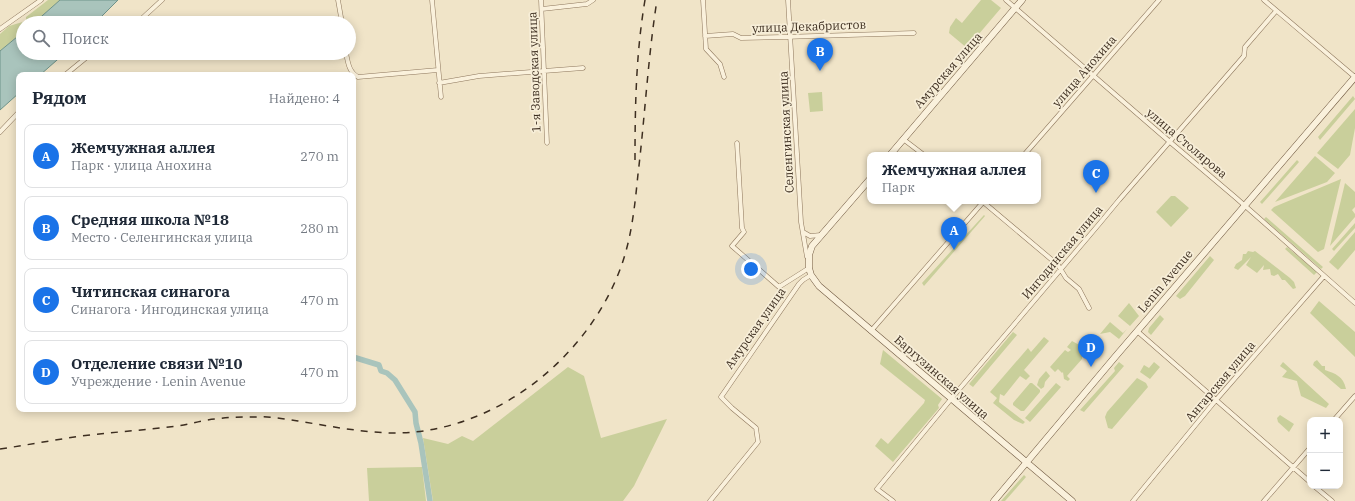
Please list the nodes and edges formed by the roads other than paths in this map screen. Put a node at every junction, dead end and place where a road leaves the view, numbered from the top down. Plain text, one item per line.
1 (41, 0) edge
2 (162, 0) edge
3 (338, 0) edge
4 (432, 0) edge
5 (541, 0) edge
6 (592, 0) edge
7 (703, 0) edge
8 (788, 0) edge
9 (1006, 0) edge
10 (1022, 0) edge
11 (1159, 0) edge
12 (1264, 0) edge
13 (1015, 8) junction
14 (542, 9) junction
15 (1276, 11) junction
16 (18, 16) edge
17 (145, 16) edge
18 (341, 16) edge
19 (16, 18) edge
20 (0, 29) edge
21 (914, 33) dead end
22 (705, 36) junction
23 (791, 37) junction
24 (83, 60) edge
25 (347, 60) edge
26 (583, 68) dead end
27 (438, 70) junction
28 (544, 71) junction
29 (69, 72) edge
30 (352, 72) edge
31 (356, 76) edge
32 (1094, 76) junction
33 (724, 77) dead end
34 (1355, 77) edge
35 (439, 83) junction
36 (441, 97) dead end
37 (16, 115) edge
38 (0, 132) edge
39 (903, 139) junction
40 (1170, 142) junction
41 (547, 143) dead end
42 (737, 143) dead end
43 (892, 152) edge
44 (920, 152) edge
45 (1027, 152) edge
46 (867, 182) edge
47 (980, 204) edge
48 (987, 204) edge
49 (1244, 206) junction
50 (803, 232) junction
51 (821, 235) junction
52 (809, 265) junction
53 (1061, 270) junction
54 (812, 275) junction
55 (1324, 276) junction
56 (1355, 303) edge
57 (1089, 308) dead end
58 (872, 331) junction
59 (1137, 331) junction
60 (1355, 396) edge
61 (951, 399) junction
62 (1216, 400) junction
63 (1337, 417) edge
64 (1307, 452) edge
65 (1026, 463) junction
66 (1293, 468) junction
67 (1307, 480) edge
68 (1318, 489) edge
69 (710, 501) edge
70 (893, 501) edge
71 (994, 501) edge
72 (1072, 501) edge
73 (1133, 501) edge
74 (1264, 501) edge
75 (1332, 501) edge

1 - 16 street
2 - 17 street
3 - 18 street
4 - 27 street
5 - 14 street, 1-я Заводская улица
6 - 14 street
7 - 22 street
8 - 23 street, Селенгинская улица
9 - 13 street, улица Столярова
10 - 13 main road, Амурская улица
11 - 32 street, улица Анохина
12 - 15 street
13 - 32 street, улица Столярова
13 - 39 main road, Амурская улица
14 - 28 street, 1-я Заводская улица
15 - 34 street
15 - 40 street, Ингодинская улица
19 - 20 street
21 - 23 street, улица Декабристов
22 - 23 street, улица Декабристов
22 - 33 street
23 - 50 street, Селенгинская улица
24 - 29 street
25 - 30 street
26 - 28 street
27 - 31 street
27 - 35 street
28 - 35 street
28 - 41 street, 1-я Заводская улица
32 - 40 street, улица Столярова
32 - 45 street, улица Анохина
34 - 49 main road, Lenin Avenue
35 - 36 street
37 - 38 street
39 - 43 main road, Амурская улица
39 - 44 street
40 - 49 street, улица Столярова
40 - 53 street, Ингодинская улица
42 - 52 street
46 - 51 main road
47 - 58 street
48 - 53 street
49 - 55 street, улица Столярова
49 - 59 main road, Lenin Avenue
50 - 51 street
50 - 52 street, Селенгинская улица
51 - 52 main road
52 - 54 main road, Баргузинская улица
53 - 57 street
53 - 61 street, Ингодинская улица
54 - 58 main road, Баргузинская улица
54 - 69 street, Амурская улица
55 - 56 street, улица Столярова
55 - 62 street, Ангарская улица
58 - 61 main road, Баргузинская улица
59 - 62 street
59 - 65 main road, Lenin Avenue
60 - 63 street
61 - 65 main road, Баргузинская улица
61 - 70 street, Ингодинская улица
62 - 66 street
62 - 73 street, Ангарская улица
64 - 66 street
65 - 71 main road, Lenin Avenue
65 - 72 main road, Баргузинская улица
66 - 67 street
66 - 74 street
68 - 75 street

